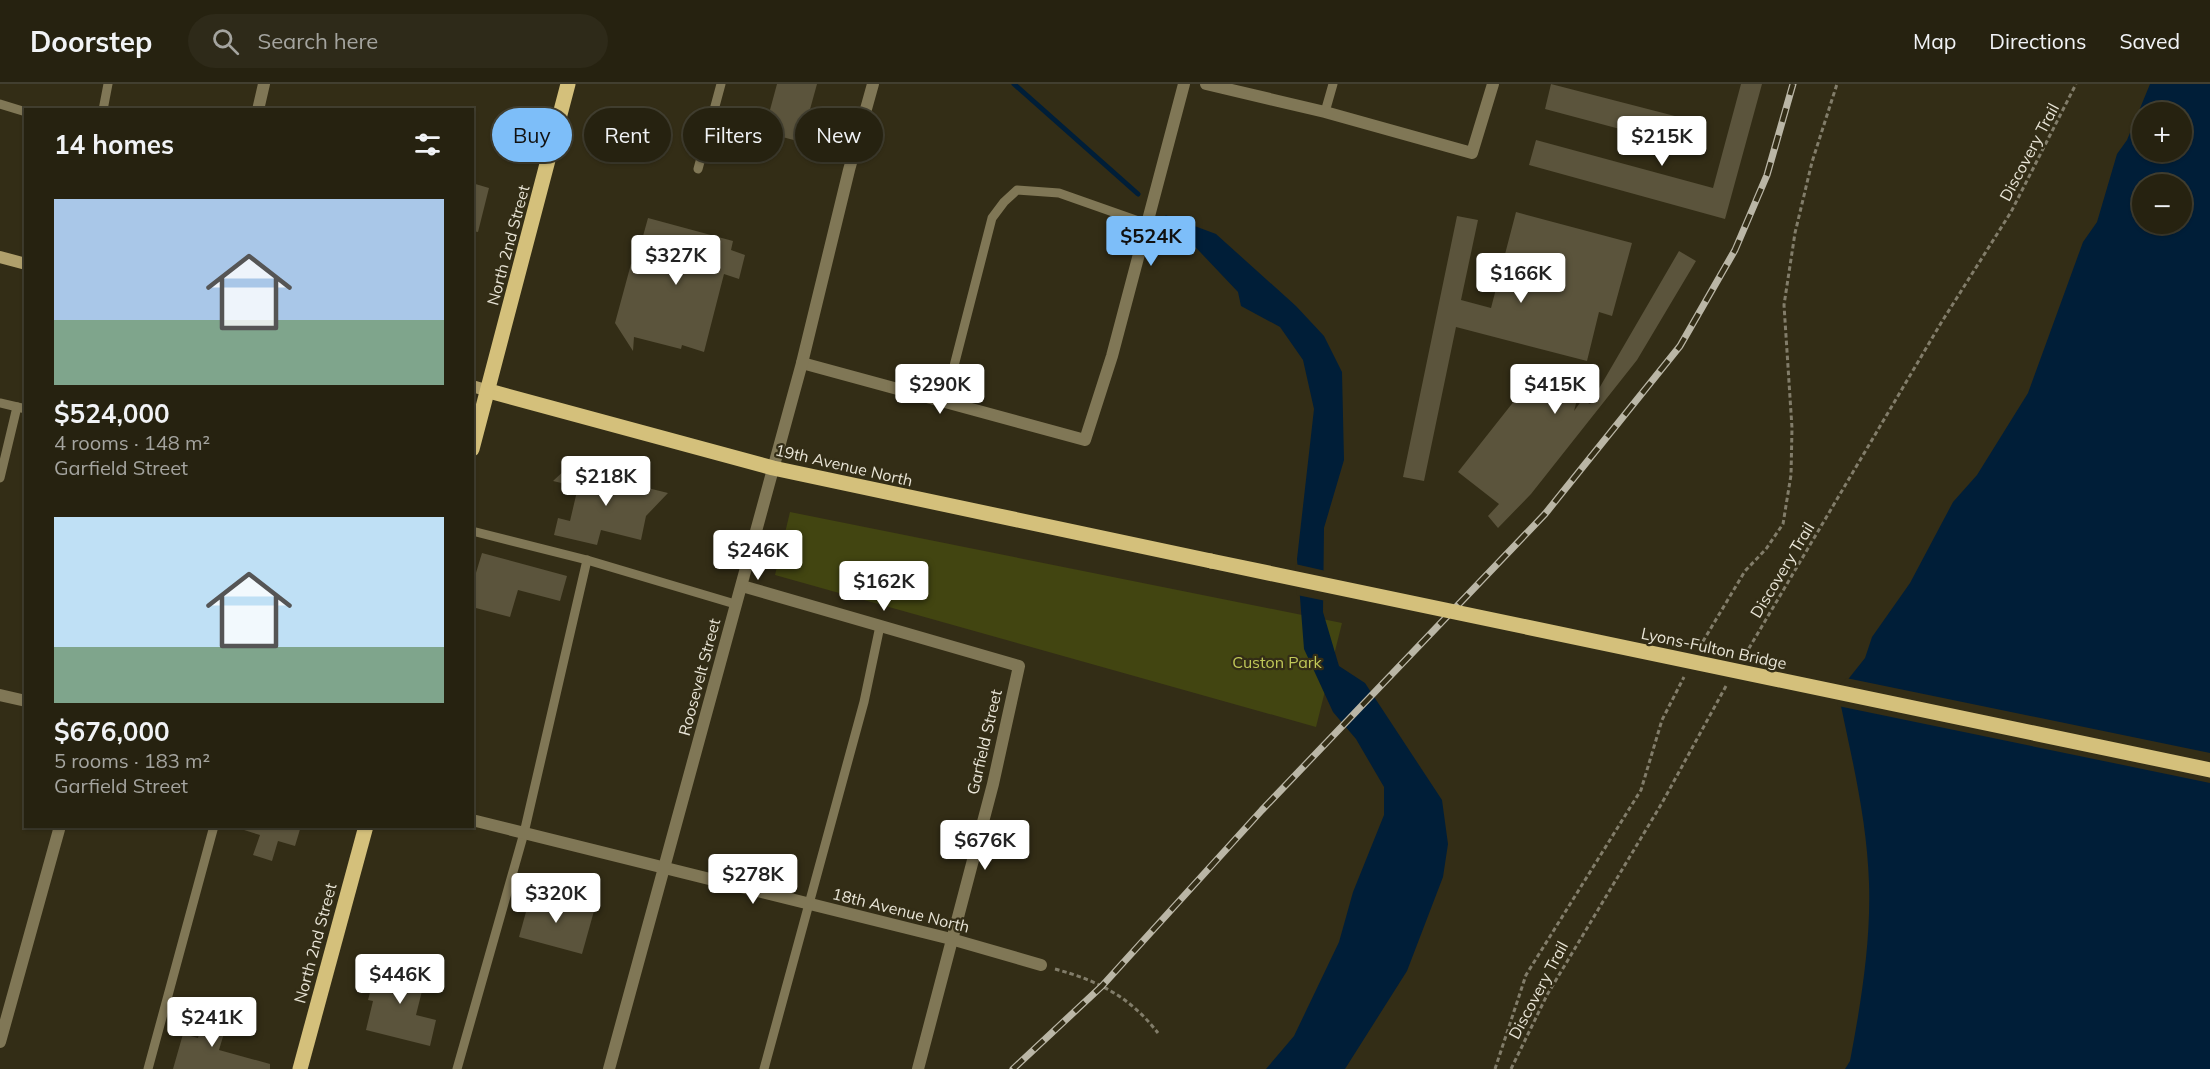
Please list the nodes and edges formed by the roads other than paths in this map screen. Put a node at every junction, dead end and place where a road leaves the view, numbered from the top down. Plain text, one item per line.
1 (108, 84) edge
2 (264, 84) edge
3 (568, 84) edge
4 (721, 84) edge
5 (873, 84) edge
6 (1184, 84) edge
7 (1206, 84) edge
8 (1333, 84) edge
9 (1493, 84) edge
10 (0, 104) edge
11 (103, 108) edge
12 (258, 108) edge
13 (24, 111) edge
14 (1325, 112) junction
15 (698, 169) dead end
16 (1147, 224) junction
17 (0, 257) edge
18 (24, 263) edge
19 (802, 363) junction
20 (474, 387) edge
21 (489, 391) junction
22 (945, 401) junction
23 (0, 402) edge
24 (21, 408) edge
25 (474, 442) edge
26 (773, 468) junction
27 (0, 478) edge
28 (474, 532) edge
29 (587, 560) junction
30 (1211, 561) joint
31 (742, 586) junction
32 (735, 604) junction
33 (880, 626) junction
34 (0, 695) edge
35 (24, 701) edge
36 (2210, 770) edge
37 (474, 820) edge
38 (59, 828) edge
39 (213, 828) edge
40 (365, 828) edge
41 (524, 832) junction
42 (665, 868) junction
43 (807, 903) junction
44 (951, 939) junction
45 (1041, 965) road end
46 (0, 1042) edge
47 (148, 1069) edge
48 (300, 1069) edge
49 (457, 1069) edge
50 (609, 1069) edge
51 (764, 1069) edge
52 (918, 1069) edge

1 - 11 lane
2 - 12 street
3 - 21 main road, North 2nd Street
4 - 15 lane
5 - 19 street, Roosevelt Street
6 - 16 street
7 - 14 street
8 - 14 lane
9 - 14 street
10 - 13 lane
16 - 22 lane
16 - 22 street
17 - 18 main road
19 - 22 street
19 - 26 street, Roosevelt Street
20 - 21 main road, 19th Avenue North
21 - 25 main road, North 2nd Street
21 - 26 main road, 19th Avenue North
23 - 24 lane
24 - 27 lane
26 - 30 main road, 19th Avenue North
26 - 31 street, Roosevelt Street
28 - 29 lane
29 - 32 lane
29 - 41 lane
30 - 36 main road, Lyons-Fulton Bridge, bridge
31 - 32 street, Roosevelt Street
31 - 33 street
32 - 42 street, Roosevelt Street
33 - 43 lane
33 - 44 street, Garfield Street
34 - 35 street
37 - 41 street, 18th Avenue North
38 - 46 street
39 - 47 lane
40 - 48 main road, North 2nd Street
41 - 42 street, 18th Avenue North
41 - 49 lane
42 - 43 street, 18th Avenue North
42 - 50 street, Roosevelt Street
43 - 44 street, 18th Avenue North
43 - 51 lane
44 - 45 street, 18th Avenue North
44 - 52 street, Garfield Street

